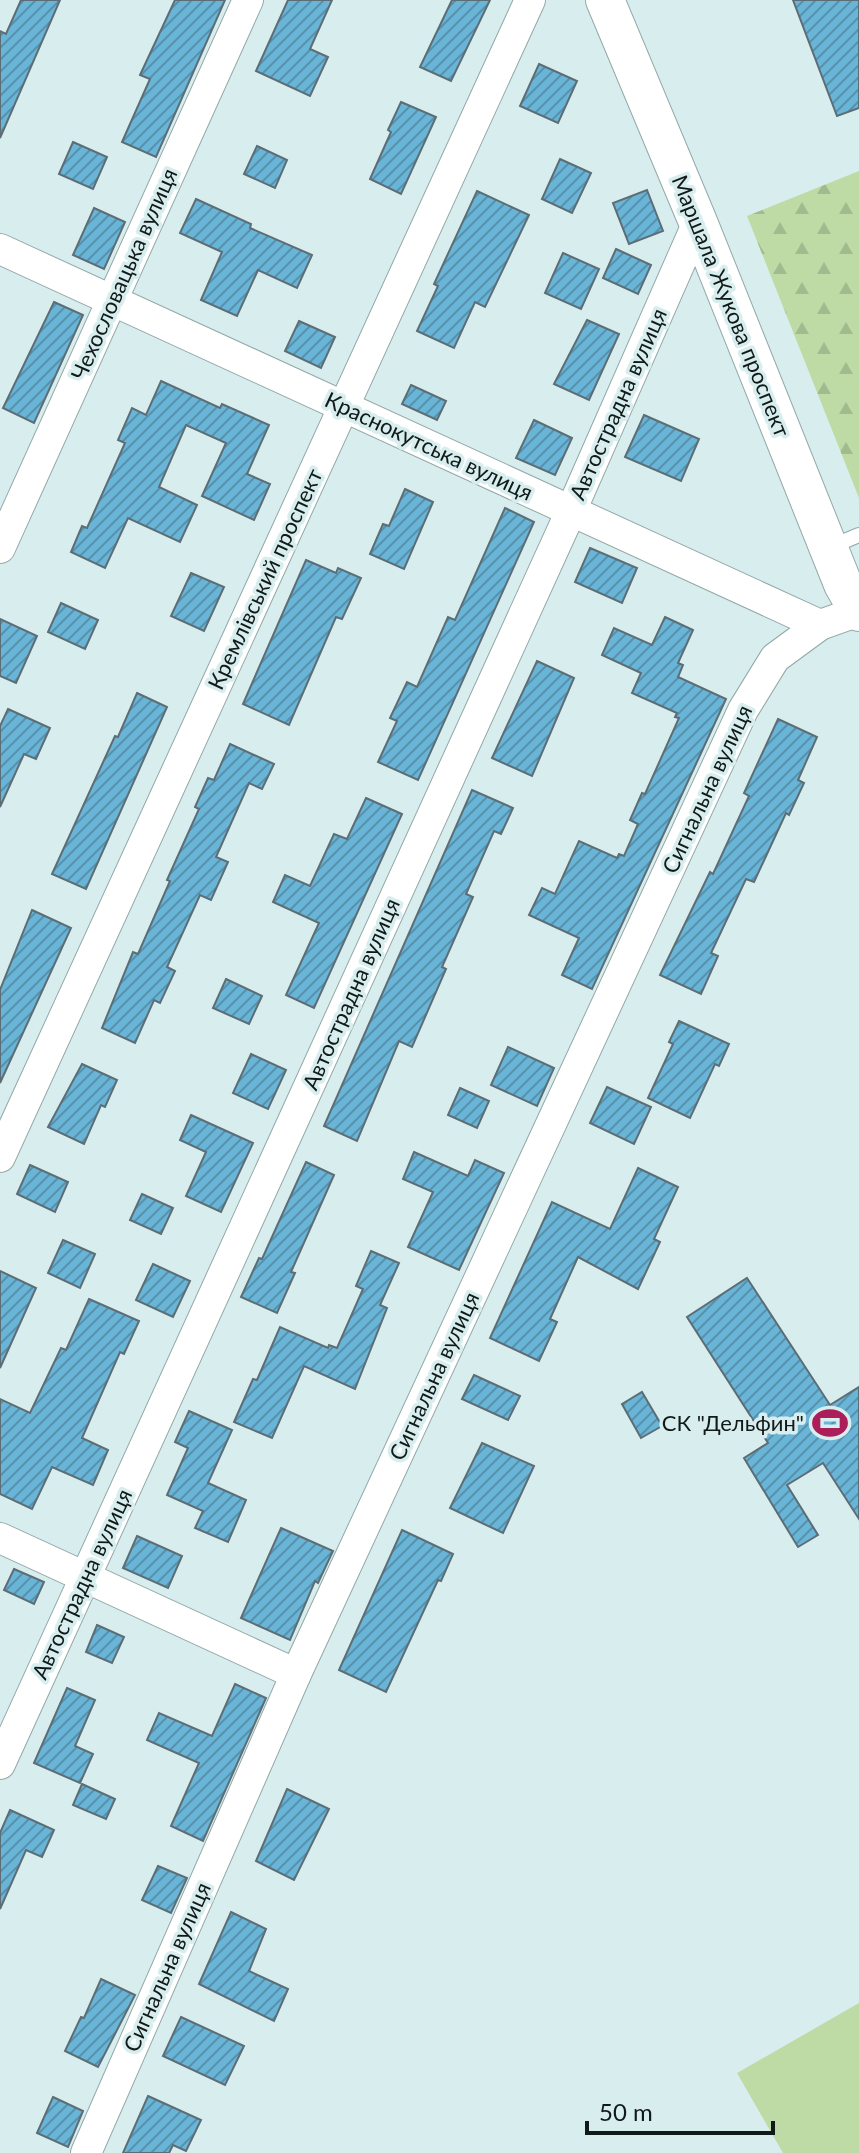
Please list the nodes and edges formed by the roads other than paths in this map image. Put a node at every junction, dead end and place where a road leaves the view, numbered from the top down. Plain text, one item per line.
1 (248, 0) edge
2 (530, 0) edge
3 (605, 0) edge
4 (698, 222) junction
5 (0, 249) edge
6 (113, 301) junction
7 (344, 407) junction
8 (571, 511) junction
9 (844, 542) edge
10 (0, 548) edge
11 (859, 612) edge
12 (820, 625) junction
13 (0, 1157) edge
14 (0, 1538) edge
15 (85, 1578) junction
16 (296, 1674) junction
17 (0, 1764) edge
18 (86, 2153) edge

1 - 6 street, Чехословацька вулиця
2 - 7 street, Кремлівський проспект
3 - 4 street, Маршала Жукова проспект
4 - 8 street, Автострадна вулиця
4 - 9 street, Маршала Жукова проспект
5 - 6 street, Краснокутська вулиця
6 - 7 street, Краснокутська вулиця
6 - 10 street, Чехословацька вулиця
7 - 8 street, Краснокутська вулиця
7 - 13 street, Кремлівський проспект
8 - 12 street, Краснокутська вулиця
8 - 15 street, Автострадна вулиця
9 - 11 street, Маршала Жукова проспект
11 - 12 street
12 - 16 street, Сигнальна вулиця
14 - 15 street
15 - 16 street
15 - 17 street, Автострадна вулиця
16 - 18 street, Сигнальна вулиця

